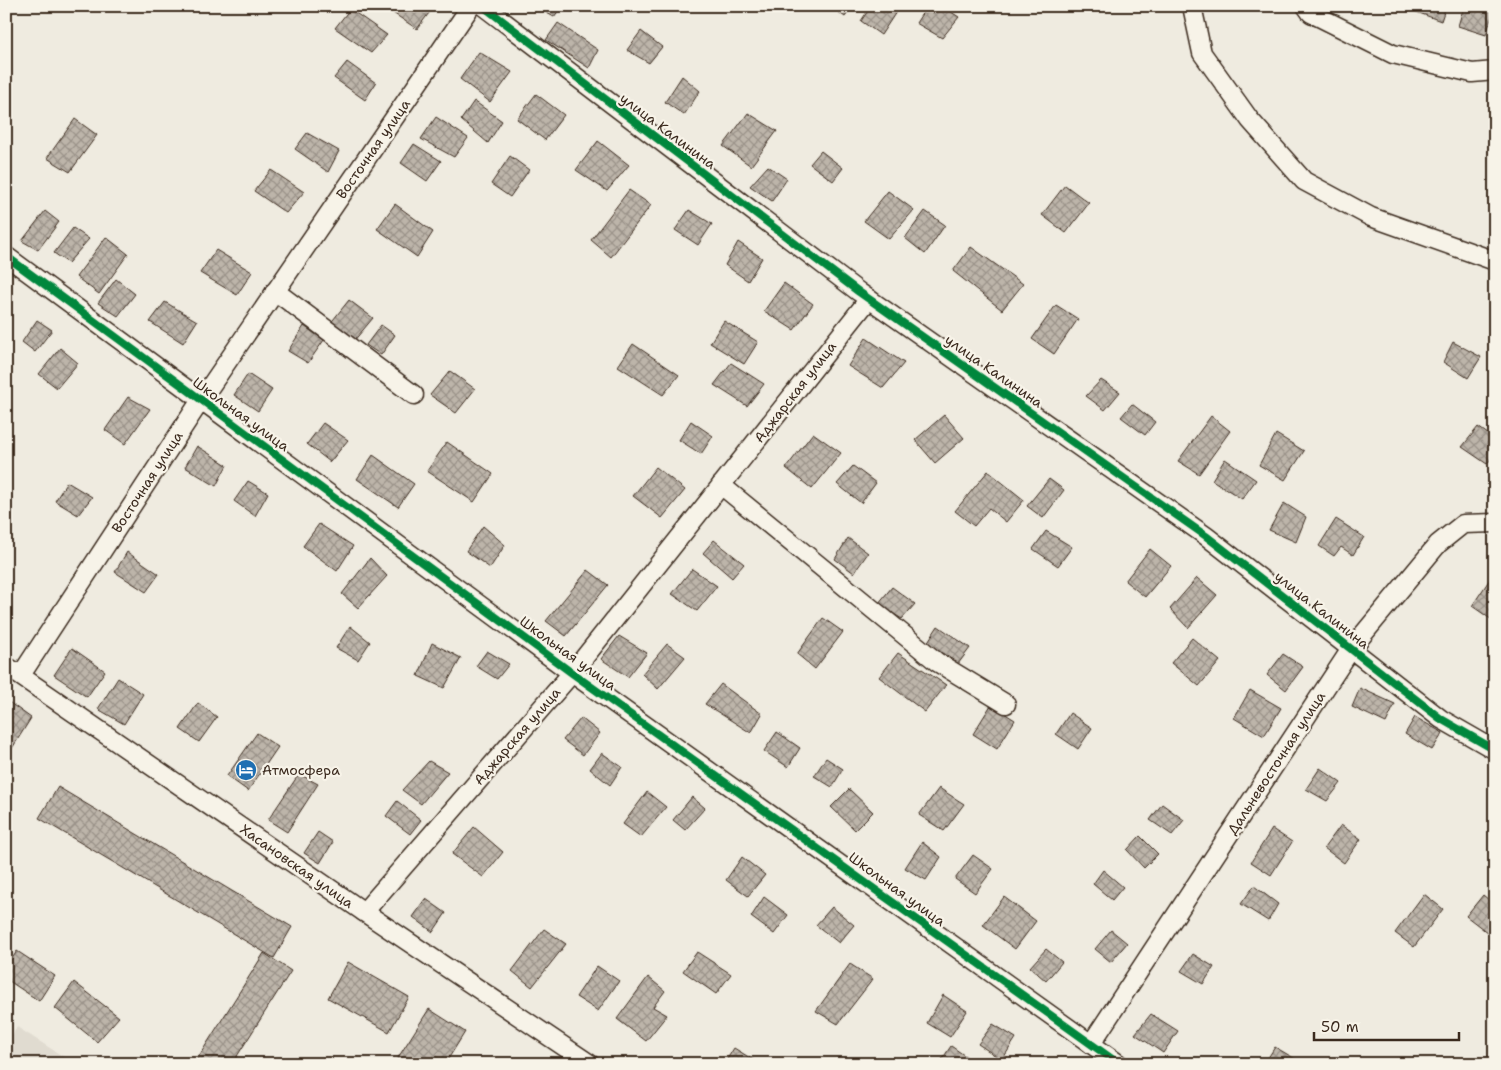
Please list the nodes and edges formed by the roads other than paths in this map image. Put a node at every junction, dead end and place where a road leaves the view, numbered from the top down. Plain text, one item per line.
1 (471, 6) edge
2 (483, 6) edge
3 (1192, 6) edge
4 (1306, 6) edge
5 (1495, 71) edge
6 (6, 256) edge
7 (1495, 262) edge
8 (275, 291) junction
9 (869, 299) junction
10 (414, 395) dead end
11 (201, 400) junction
12 (721, 485) junction
13 (1495, 523) edge
14 (1351, 649) junction
15 (6, 666) edge
16 (572, 673) junction
17 (21, 675) junction
18 (1006, 704) dead end
19 (1495, 750) edge
20 (364, 912) junction
21 (1091, 1044) junction
22 (573, 1059) edge
23 (590, 1064) edge
24 (1119, 1064) edge

1 - 8 street, Восточная улица
2 - 9 street, улица Калинина
3 - 7 street
4 - 5 street
6 - 11 street, Школьная улица
8 - 10 street
8 - 11 street, Восточная улица
9 - 12 street, Аджарская улица
9 - 14 street, улица Калинина
11 - 16 street, Школьная улица
11 - 17 street, Восточная улица
12 - 16 street, Аджарская улица
12 - 18 street
13 - 14 street, Дальневосточная улица
14 - 19 street, улица Калинина
14 - 21 street, Дальневосточная улица
15 - 17 street, Хасановская улица
16 - 20 street, Аджарская улица
16 - 21 street, Школьная улица
17 - 20 street, Хасановская улица
20 - 22 street, Хасановская улица
21 - 24 street, Школьная улица
22 - 23 street, Хасановская улица

